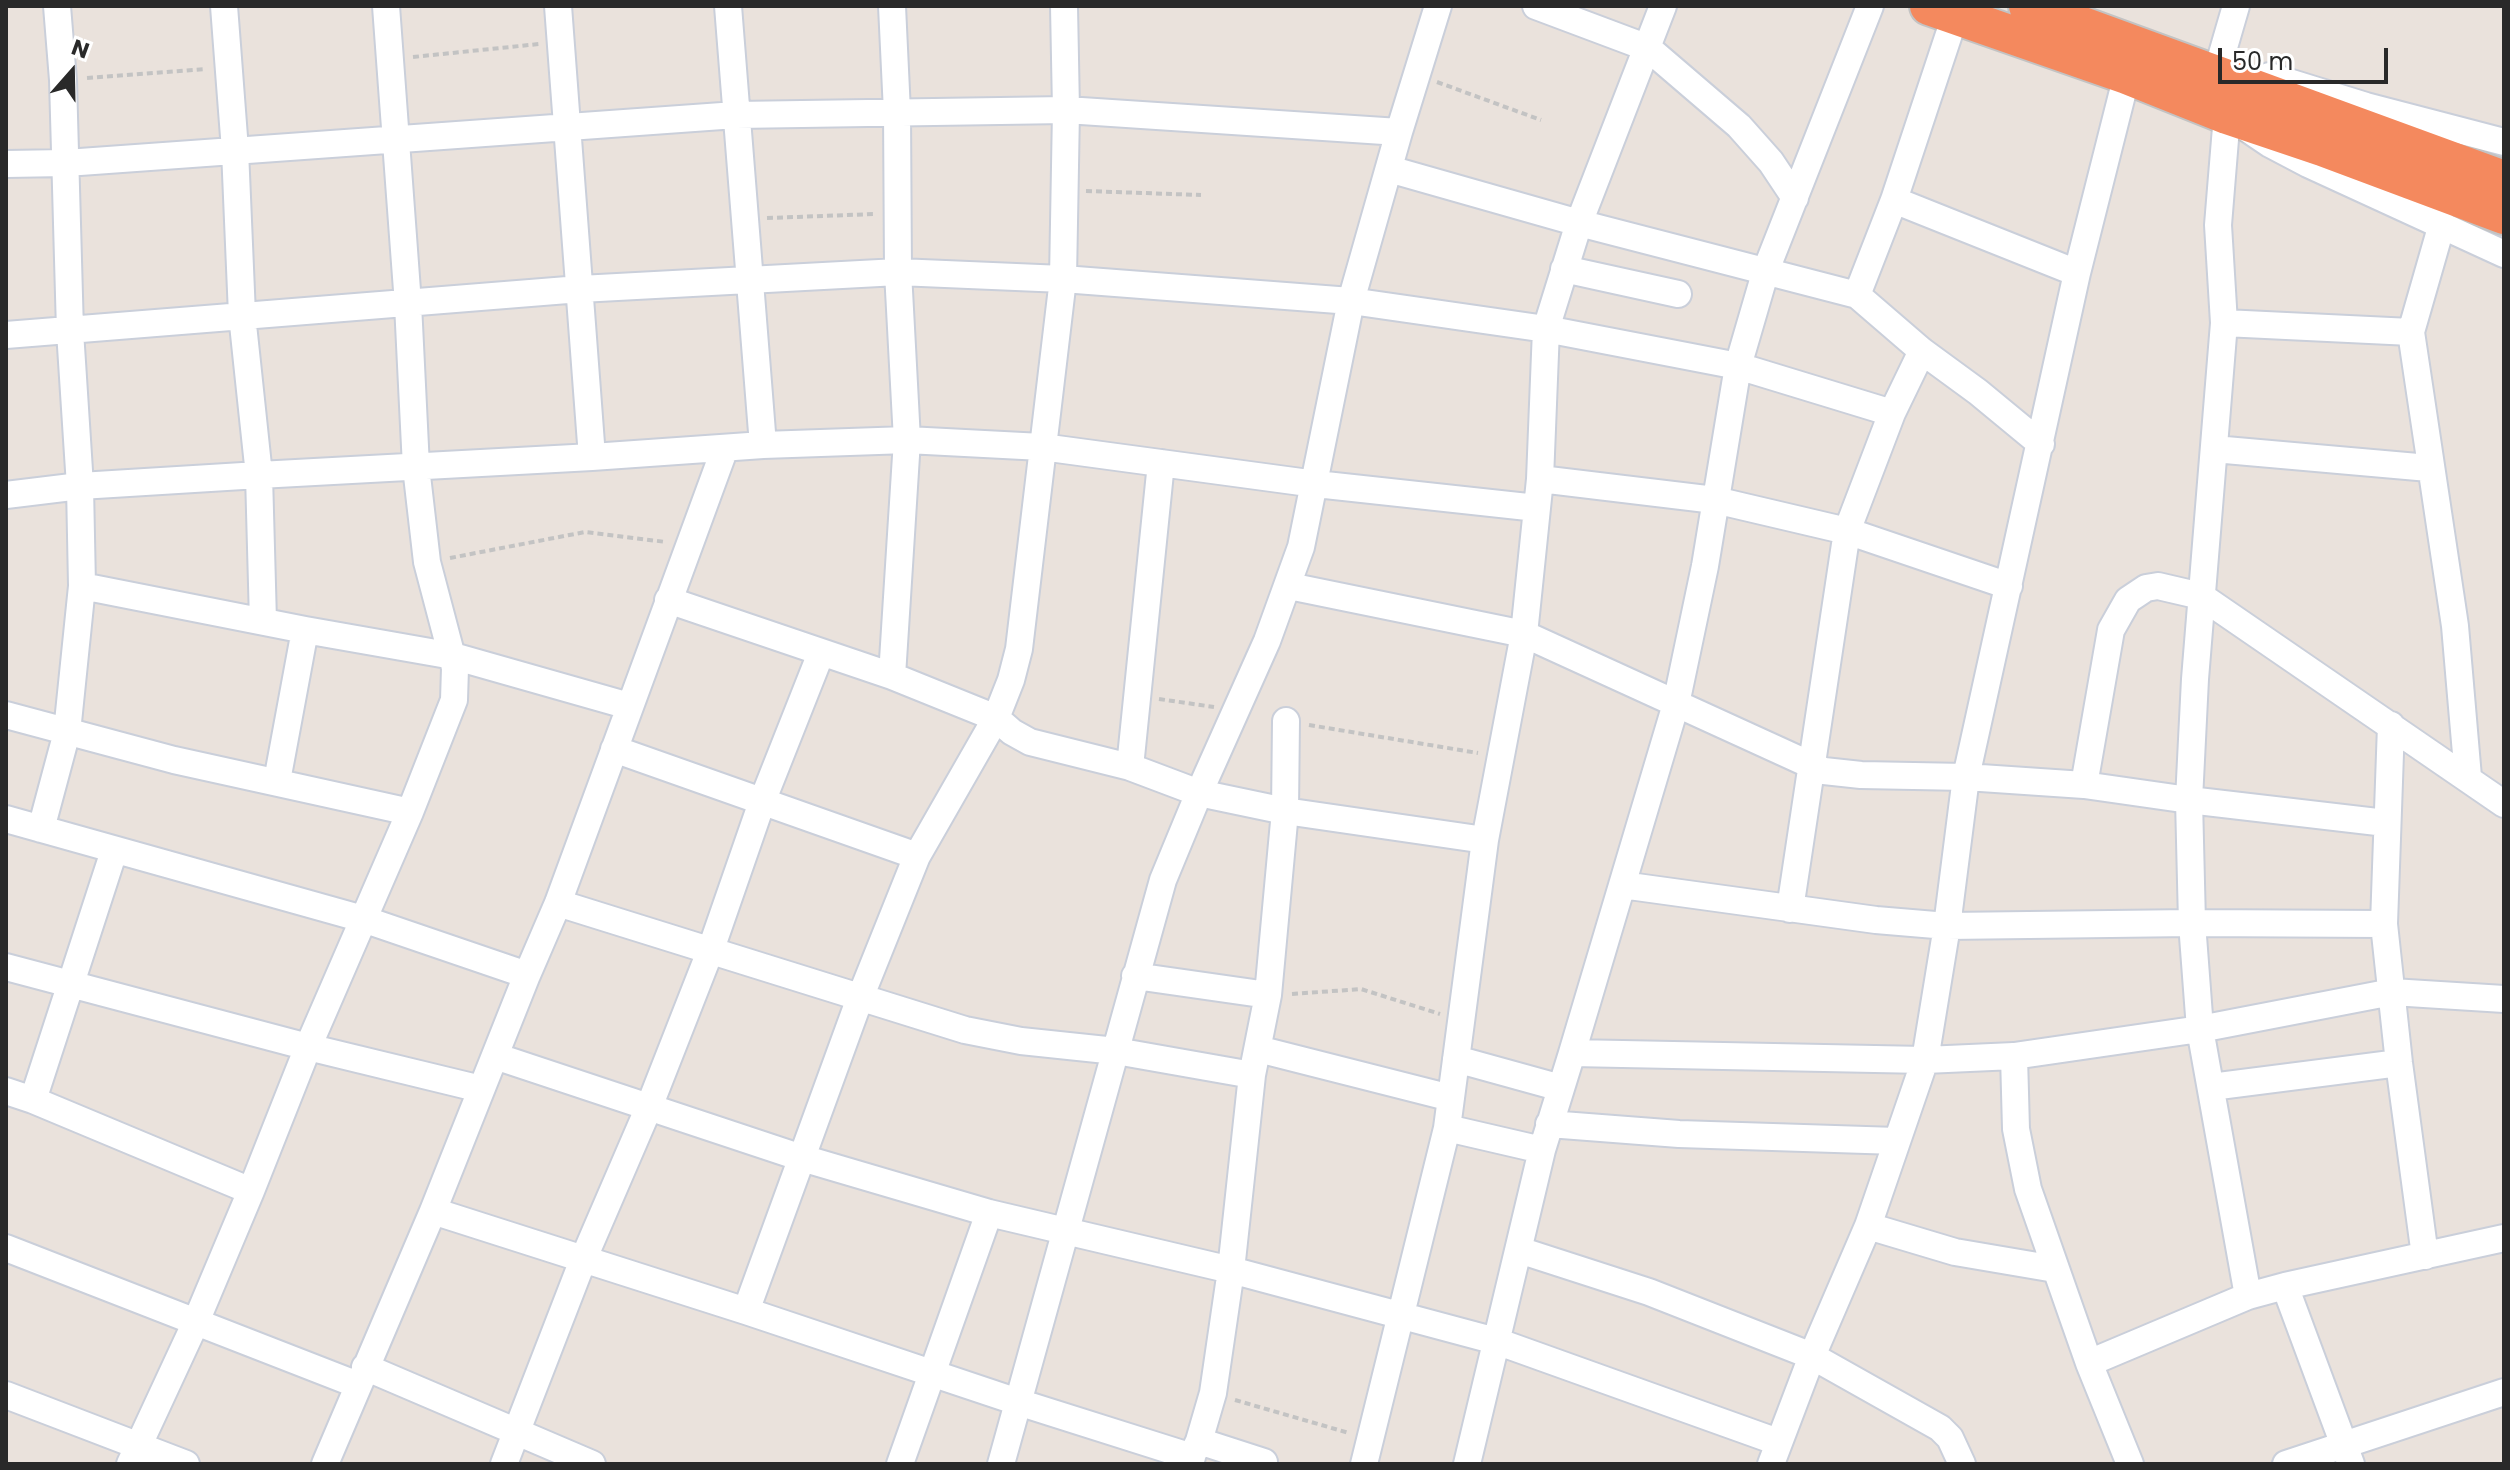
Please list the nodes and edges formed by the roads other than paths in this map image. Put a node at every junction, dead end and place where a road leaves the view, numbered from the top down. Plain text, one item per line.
1 (57, 6) edge
2 (224, 6) edge
3 (386, 6) edge
4 (558, 6) edge
5 (728, 6) edge
6 (892, 6) edge
7 (1064, 6) edge
8 (1438, 6) edge
9 (1536, 6) edge
10 (1663, 6) edge
11 (1870, 6) edge
12 (2028, 6) edge
13 (2236, 6) edge
14 (1942, 11) edge
15 (1648, 48) junction
16 (2220, 61) junction
17 (2134, 62) junction
18 (1066, 110) junction
19 (897, 112) junction
20 (736, 115) junction
21 (2227, 115) junction
22 (568, 129) junction
23 (1399, 132) junction
24 (396, 141) junction
25 (2504, 142) edge
26 (235, 150) junction
27 (66, 163) junction
28 (6, 164) edge
29 (1389, 169) junction
30 (2504, 180) edge
31 (1795, 198) junction
32 (1894, 200) junction
33 (2504, 215) edge
34 (1579, 223) junction
35 (2442, 224) junction
36 (2504, 254) edge
37 (1564, 269) junction
38 (1766, 270) junction
39 (898, 272) junction
40 (2077, 273) junction
41 (1063, 279) junction
42 (751, 280) junction
43 (580, 289) junction
44 (1678, 294) dead end
45 (1857, 295) junction
46 (1351, 301) junction
47 (408, 304) junction
48 (242, 315) junction
49 (2224, 323) junction
50 (1546, 329) junction
51 (70, 331) junction
52 (2411, 332) junction
53 (6, 335) edge
54 (1922, 351) junction
55 (1738, 366) junction
56 (1892, 413) junction
57 (907, 440) junction
58 (2041, 444) junction
59 (763, 445) junction
60 (1042, 447) junction
61 (725, 448) junction
62 (2214, 449) junction
63 (592, 457) junction
64 (1161, 463) junction
65 (416, 467) junction
66 (2429, 468) junction
67 (259, 475) junction
68 (1540, 479) junction
69 (1316, 484) junction
70 (80, 486) junction
71 (6, 495) edge
72 (1715, 500) junction
73 (1537, 508) junction
74 (1847, 531) junction
75 (82, 586) junction
76 (1289, 586) junction
77 (2009, 586) junction
78 (2201, 596) junction
79 (668, 600) junction
80 (263, 621) junction
81 (305, 630) junction
82 (1524, 634) junction
83 (821, 653) junction
84 (453, 656) junction
85 (892, 676) junction
86 (1676, 704) junction
87 (629, 706) junction
88 (6, 715) edge
89 (996, 718) junction
90 (1286, 721) road end
91 (2391, 725) junction
92 (67, 732) junction
93 (614, 749) junction
94 (1811, 766) junction
95 (1130, 767) junction
96 (1966, 777) junction
97 (2468, 777) junction
98 (277, 781) junction
99 (2084, 785) junction
100 (1199, 793) junction
101 (2189, 800) junction
102 (762, 802) junction
103 (2504, 804) edge
104 (1285, 811) junction
105 (410, 812) junction
106 (6, 819) edge
107 (2386, 823) junction
108 (41, 829) junction
109 (1485, 840) junction
110 (114, 851) junction
111 (917, 856) junction
112 (1622, 885) junction
113 (558, 903) junction
114 (1790, 909) junction
115 (363, 919) junction
116 (2192, 923) junction
117 (2384, 924) junction
118 (1947, 926) junction
119 (711, 949) junction
120 (6, 967) edge
121 (527, 975) junction
122 (1135, 976) junction
123 (71, 986) junction
124 (2392, 992) junction
125 (1268, 995) junction
126 (860, 998) junction
127 (2504, 999) edge
128 (2200, 1029) junction
129 (308, 1047) junction
130 (1258, 1049) junction
131 (1116, 1051) junction
132 (1572, 1053) junction
133 (495, 1056) junction
134 (2014, 1056) junction
135 (1456, 1059) junction
136 (1925, 1060) junction
137 (2399, 1063) junction
138 (1252, 1075) junction
139 (2211, 1087) junction
140 (1561, 1088) junction
141 (481, 1089) junction
142 (14, 1098) edge
143 (1451, 1098) junction
144 (649, 1107) junction
145 (1549, 1124) junction
146 (1447, 1128) junction
147 (1897, 1141) junction
148 (1542, 1150) junction
149 (802, 1158) junction
150 (251, 1191) junction
151 (433, 1211) junction
152 (989, 1213) junction
153 (1868, 1226) junction
154 (1064, 1231) junction
155 (2504, 1238) edge
156 (6, 1248) edge
157 (1519, 1250) junction
158 (2425, 1256) junction
159 (583, 1260) junction
160 (2055, 1269) junction
161 (1231, 1270) junction
162 (2285, 1286) junction
163 (2248, 1296) junction
164 (746, 1311) junction
165 (1403, 1315) junction
166 (195, 1324) junction
167 (1496, 1341) junction
168 (1812, 1356) junction
169 (2089, 1363) junction
170 (931, 1374) junction
171 (362, 1376) junction
172 (2504, 1392) edge
173 (6, 1395) edge
174 (1018, 1402) junction
175 (517, 1433) junction
176 (1368, 1451) edge
177 (1774, 1453) edge
178 (134, 1454) edge
179 (1193, 1454) edge
180 (2348, 1454) edge
181 (1264, 1462) dead end
182 (186, 1464) edge
183 (325, 1464) edge
184 (504, 1464) edge
185 (591, 1464) edge
186 (900, 1464) edge
187 (1001, 1464) edge
188 (1467, 1464) edge
189 (1962, 1464) edge
190 (2130, 1464) edge
191 (2286, 1464) edge

1 - 27 street
2 - 26 street
3 - 24 street
4 - 22 street
5 - 20 street
6 - 19 street
7 - 18 street
8 - 23 street
9 - 15 street
10 - 15 street
11 - 31 street
12 - 17 highway
13 - 16 street
14 - 17 highway
14 - 32 street
15 - 31 street
15 - 34 street
16 - 17 street
16 - 25 street
17 - 21 highway
17 - 30 highway
17 - 40 street
18 - 19 street
18 - 23 street
18 - 41 street
19 - 20 street
19 - 39 street
20 - 22 street
20 - 42 street
21 - 33 highway
21 - 35 street
21 - 49 street
22 - 24 street
22 - 43 street
23 - 29 street
24 - 26 street
24 - 47 street
26 - 27 street
26 - 48 street
27 - 28 street
27 - 51 street
29 - 34 street
29 - 46 street
31 - 38 street
32 - 40 street
32 - 45 street
34 - 37 street
34 - 38 street
35 - 36 street
35 - 52 street
37 - 44 street
37 - 50 street
38 - 45 street
38 - 55 street
39 - 41 street
39 - 42 street
39 - 57 street
40 - 58 street
41 - 46 street
41 - 60 street
42 - 43 street
42 - 59 street
43 - 47 street
43 - 63 street
45 - 54 street
46 - 50 street
46 - 69 street
47 - 48 street
47 - 65 street
48 - 51 street
48 - 67 street
49 - 52 street
49 - 62 street
50 - 55 street
50 - 68 street
51 - 53 street
51 - 70 street
52 - 66 street
54 - 56 street
54 - 58 street
55 - 56 street
55 - 72 street
56 - 74 street
57 - 59 street
57 - 60 street
57 - 85 street
58 - 77 street
59 - 61 street
60 - 64 street
60 - 89 street
61 - 63 street
61 - 79 street
62 - 66 street
62 - 78 street
63 - 65 street
64 - 69 street
64 - 95 street
65 - 67 street
65 - 84 street
66 - 97 street
67 - 70 street
67 - 80 street
68 - 72 street
68 - 73 street
69 - 73 street
69 - 76 street
70 - 71 street
70 - 75 street
72 - 74 street
72 - 86 street
73 - 82 street
74 - 77 street
74 - 94 street
75 - 80 street
75 - 92 street
76 - 82 street
76 - 100 street
77 - 96 street
78 - 91 street
78 - 99 street
78 - 101 street
79 - 83 street
79 - 87 street
80 - 81 street
81 - 84 street
81 - 98 street
82 - 86 street
82 - 109 street
83 - 85 street
83 - 102 street
84 - 87 street
84 - 105 street
85 - 89 street
86 - 94 street
86 - 112 street
87 - 93 street
88 - 92 street
89 - 95 street
89 - 111 street
90 - 104 street
91 - 97 street
91 - 107 street
92 - 98 street
92 - 108 street
93 - 102 street
93 - 113 street
94 - 96 street
94 - 114 street
95 - 100 street
96 - 99 street
96 - 118 street
97 - 103 street
98 - 105 street
99 - 101 street
100 - 104 street
100 - 122 street
101 - 107 street
101 - 116 street
102 - 111 street
102 - 119 street
104 - 109 street
104 - 125 street
105 - 115 street
106 - 108 street
107 - 117 street
108 - 110 street
109 - 135 street
110 - 115 street
110 - 123 street
111 - 126 street
112 - 114 street
112 - 132 street
113 - 119 street
113 - 121 street
114 - 118 street
115 - 121 street
115 - 129 street
116 - 117 street
116 - 118 street
116 - 128 street
117 - 124 street
118 - 136 street
119 - 126 street
119 - 144 street
120 - 123 street
121 - 133 street
122 - 125 street
122 - 131 street
123 - 129 street
123 - 142 street
124 - 127 street
124 - 128 street
124 - 137 street
125 - 130 street
126 - 131 street
126 - 149 street
128 - 134 street
128 - 139 street
129 - 141 street
129 - 150 street
130 - 138 street
130 - 143 street
131 - 138 street
131 - 154 street
132 - 136 street
132 - 140 street
133 - 141 street
133 - 144 street
134 - 136 street
134 - 160 street
135 - 140 street
135 - 143 street
136 - 147 street
137 - 139 street
137 - 158 street
138 - 161 street
139 - 163 street
140 - 145 street
141 - 151 street
142 - 150 street
143 - 146 street
144 - 149 street
144 - 159 street
145 - 147 street
145 - 148 street
146 - 148 street
146 - 165 street
147 - 153 street
148 - 157 street
149 - 152 street
149 - 164 street
150 - 166 street
151 - 159 street
151 - 171 street
152 - 154 street
152 - 170 street
153 - 160 street
153 - 168 street
154 - 161 street
154 - 174 street
155 - 158 street
156 - 166 street
157 - 167 street
157 - 168 street
158 - 162 street
159 - 164 street
159 - 175 street
160 - 169 street
161 - 165 street
161 - 179 street
162 - 163 street
162 - 180 street
163 - 169 street
164 - 170 street
165 - 167 street
165 - 176 street
166 - 171 street
166 - 178 street
167 - 177 street
167 - 188 street
168 - 177 street
168 - 189 street
169 - 190 street
170 - 174 street
170 - 186 street
171 - 175 street
171 - 183 street
172 - 180 street
173 - 178 street
174 - 179 street
174 - 187 street
175 - 184 street
175 - 185 street
178 - 182 street
179 - 181 street
180 - 191 street

